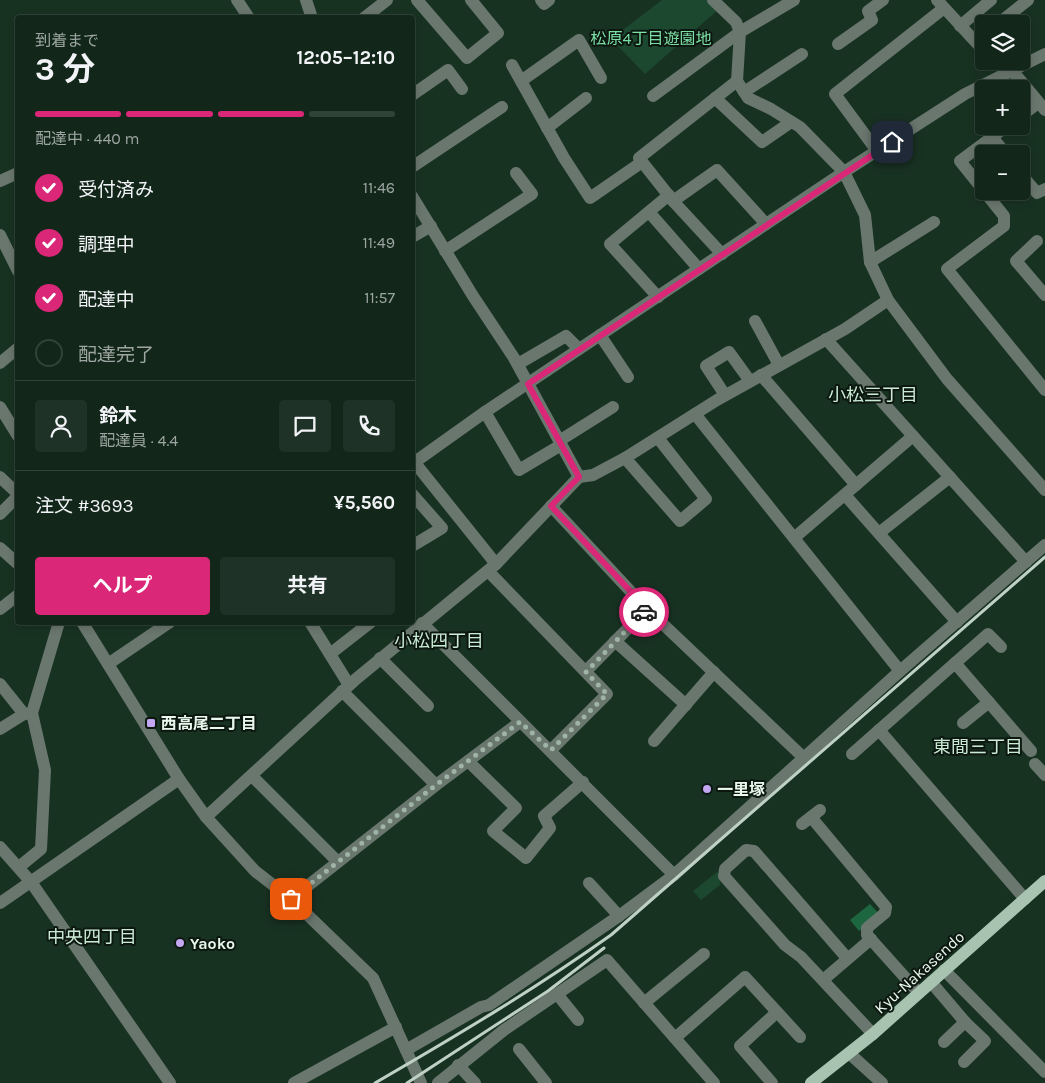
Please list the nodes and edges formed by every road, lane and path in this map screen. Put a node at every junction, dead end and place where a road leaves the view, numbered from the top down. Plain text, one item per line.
1 (237, 0) edge
2 (306, 0) edge
3 (387, 0) edge
4 (417, 0) edge
5 (471, 0) edge
6 (541, 0) edge
7 (549, 0) edge
8 (713, 0) edge
9 (794, 0) edge
10 (883, 0) edge
11 (991, 0) edge
12 (1028, 0) edge
13 (940, 4) edge
14 (247, 15) edge
15 (311, 15) edge
16 (368, 15) edge
17 (1009, 15) edge
18 (960, 26) junction
19 (740, 32) junction
20 (975, 39) edge
21 (838, 44) dead end
22 (802, 54) dead end
23 (1045, 54) edge
24 (1030, 61) edge
25 (512, 65) dead end
26 (1010, 70) joint
27 (601, 78) dead end
28 (521, 81) junction
29 (737, 81) junction
30 (462, 89) dead end
31 (744, 92) junction
32 (415, 93) edge
33 (654, 96) dead end
34 (586, 98) dead end
35 (715, 98) junction
36 (502, 107) dead end
37 (1042, 107) edge
38 (1030, 112) edge
39 (791, 122) junction
40 (547, 128) junction
41 (995, 135) edge
42 (992, 137) junction
43 (981, 145) edge
44 (999, 145) edge
45 (975, 150) edge
46 (877, 151) junction
47 (642, 162) junction
48 (415, 164) edge
49 (844, 172) junction
50 (516, 173) dead end
51 (15, 175) edge
52 (975, 180) edge
53 (0, 181) edge
54 (1030, 185) edge
55 (1045, 189) edge
56 (671, 198) junction
57 (991, 200) edge
58 (415, 201) edge
59 (648, 212) junction
60 (934, 222) dead end
61 (766, 224) junction
62 (431, 226) junction
63 (0, 235) edge
64 (415, 235) edge
65 (1037, 241) dead end
66 (446, 250) junction
67 (722, 254) junction
68 (870, 262) junction
69 (15, 265) edge
70 (700, 269) junction
71 (1045, 295) edge
72 (658, 297) junction
73 (888, 300) junction
74 (756, 321) dead end
75 (600, 335) junction
76 (826, 339) junction
77 (579, 349) junction
78 (15, 351) edge
79 (0, 364) edge
80 (518, 364) junction
81 (779, 365) junction
82 (628, 377) dead end
83 (756, 378) junction
84 (528, 384) junction
85 (1045, 390) edge
86 (725, 395) junction
87 (0, 407) edge
88 (613, 407) dead end
89 (485, 412) junction
90 (695, 414) junction
91 (15, 431) edge
92 (913, 436) junction
93 (658, 438) junction
94 (560, 443) junction
95 (625, 458) junction
96 (415, 463) edge
97 (415, 465) edge
98 (950, 476) junction
99 (0, 477) edge
100 (579, 477) junction
101 (856, 485) junction
102 (1045, 490) edge
103 (15, 492) edge
104 (845, 495) junction
105 (415, 497) edge
106 (15, 498) edge
107 (551, 506) junction
108 (0, 514) edge
109 (879, 533) junction
110 (794, 538) junction
111 (415, 544) edge
112 (1045, 544) edge
113 (0, 548) edge
114 (15, 561) edge
115 (1026, 562) junction
116 (492, 568) junction
117 (15, 597) edge
118 (0, 608) edge
119 (646, 608) junction
120 (956, 622) junction
121 (422, 623) junction
122 (58, 625) edge
123 (84, 625) edge
124 (166, 625) edge
125 (312, 625) edge
126 (367, 625) edge
127 (615, 641) junction
128 (1001, 647) dead end
129 (330, 654) junction
130 (380, 658) junction
131 (955, 663) junction
132 (108, 664) junction
133 (900, 671) junction
134 (586, 672) junction
135 (714, 672) junction
136 (0, 684) edge
137 (345, 688) junction
138 (988, 702) junction
139 (686, 705) junction
140 (428, 706) dead end
141 (28, 714) junction
142 (520, 722) junction
143 (963, 723) dead end
144 (0, 729) edge
145 (879, 730) junction
146 (654, 741) dead end
147 (551, 750) junction
148 (1031, 751) dead end
149 (852, 754) dead end
150 (804, 758) junction
151 (468, 761) junction
152 (1035, 764) dead end
153 (1045, 775) edge
154 (252, 776) junction
155 (179, 779) junction
156 (583, 782) junction
157 (436, 785) junction
158 (206, 817) junction
159 (811, 817) dead end
160 (0, 847) edge
161 (338, 862) junction
162 (19, 867) junction
163 (674, 875) junction
164 (1045, 881) edge
165 (31, 882) junction
166 (589, 883) dead end
167 (291, 899) junction
168 (1025, 899) junction
169 (0, 903) edge
170 (619, 916) junction
171 (871, 939) junction
172 (704, 954) dead end
173 (847, 958) junction
174 (944, 970) junction
175 (823, 980) junction
176 (931, 982) junction
177 (919, 993) junction
178 (557, 994) junction
179 (644, 1003) junction
180 (777, 1012) junction
181 (578, 1020) dead end
182 (965, 1022) junction
183 (1002, 1027) junction
184 (396, 1028) junction
185 (873, 1034) junction
186 (800, 1037) dead end
187 (675, 1038) junction
188 (986, 1041) junction
189 (944, 1042) dead end
190 (520, 1049) dead end
191 (406, 1050) junction
192 (850, 1054) junction
193 (964, 1062) dead end
194 (458, 1065) junction
195 (1045, 1072) edge
196 (170, 1083) edge
197 (294, 1083) edge
198 (422, 1083) edge
199 (438, 1083) edge
200 (475, 1083) edge
201 (546, 1083) edge
202 (714, 1083) edge
203 (772, 1083) edge
204 (811, 1083) edge
205 (882, 1083) edge

1 - 14 street
2 - 15 street
3 - 16 street
4 - 5 street
6 - 7 street
8 - 19 street
9 - 19 street
10 - 21 street
11 - 18 street
12 - 17 street
13 - 18 street
13 - 46 street
18 - 20 street
19 - 29 street
19 - 33 street
22 - 31 street
23 - 24 street
25 - 28 street
26 - 37 street
26 - 46 street
27 - 28 street
28 - 40 street
29 - 31 street
29 - 35 street
30 - 32 street
31 - 39 street
34 - 40 street
35 - 39 street
35 - 47 street
36 - 48 street
37 - 38 street
39 - 49 street
40 - 47 street
41 - 42 street
42 - 43 street
42 - 44 street
45 - 52 street
46 - 49 street
47 - 56 street
49 - 61 street
49 - 68 street
50 - 66 street
51 - 53 street
54 - 55 street
56 - 59 street
56 - 61 street
56 - 67 street
57 - 85 street
58 - 62 street
59 - 70 street
59 - 72 street
60 - 68 street
61 - 67 street
62 - 64 street
62 - 66 street
63 - 69 street
65 - 71 street
66 - 80 street
67 - 70 street
68 - 73 street
70 - 72 street
72 - 75 street
73 - 76 street
73 - 102 street
74 - 81 street
75 - 77 street
75 - 82 street
76 - 81 street
76 - 92 street
77 - 80 street
77 - 84 street
78 - 79 street
80 - 84 street
81 - 83 street
83 - 86 street
83 - 86 street
83 - 101 street
84 - 89 street
84 - 94 street
86 - 90 street
87 - 91 street
88 - 94 street
89 - 94 street
89 - 96 street
90 - 93 street
90 - 110 street
92 - 98 street
92 - 101 street
93 - 95 street
93 - 95 street
94 - 100 street
95 - 100 street
97 - 116 street
98 - 109 street
98 - 115 street
99 - 103 street
100 - 107 street
101 - 104 street
104 - 109 street
104 - 110 street
105 - 111 street
106 - 108 street
107 - 116 street
107 - 119 street
109 - 120 street
110 - 133 street
112 - 115 street
113 - 114 street
115 - 120 street
116 - 121 street
116 - 134 street
117 - 118 street
119 - 127 street
119 - 135 street
120 - 133 street
121 - 130 street
121 - 142 street
122 - 141 street
123 - 132 street
124 - 132 street
125 - 129 street
126 - 129 street
127 - 134 street
127 - 139 street
128 - 131 street
129 - 137 street
130 - 137 street
130 - 140 street
131 - 138 street
131 - 145 street
132 - 155 street
133 - 150 street
134 - 147 street
135 - 139 street
135 - 150 street
136 - 141 street
137 - 154 street
137 - 157 street
138 - 143 street
138 - 148 street
139 - 146 street
141 - 144 street
141 - 162 street
142 - 147 street
142 - 151 street
145 - 149 street
145 - 168 street
147 - 156 street
150 - 163 street
151 - 156 street
151 - 157 street
152 - 153 street
154 - 158 street
154 - 161 street
155 - 158 street
155 - 165 street
156 - 163 street
157 - 161 street
158 - 167 street
159 - 171 street
160 - 162 street
161 - 167 street
162 - 165 street
163 - 170 street
164 - 168 main road, Kyu-Nakasendo
165 - 169 street
165 - 196 street
166 - 170 street
167 - 184 street
168 - 174 main road, Kyu-Nakasendo
170 - 191 street
171 - 173 street
171 - 177 street
172 - 179 street
173 - 175 street
173 - 175 street
174 - 176 main road, Kyu-Nakasendo
174 - 183 street
175 - 185 street
176 - 177 main road, Kyu-Nakasendo
176 - 182 street
177 - 185 main road, Kyu-Nakasendo
178 - 179 street
178 - 181 street
178 - 194 street
179 - 187 street
180 - 186 street
180 - 187 street
180 - 203 street
182 - 188 street
182 - 189 street
183 - 188 street
183 - 195 street
184 - 191 street
184 - 197 street
185 - 192 main road, Kyu-Nakasendo
187 - 202 street
188 - 193 street
190 - 201 street
191 - 198 street
192 - 204 main road, Kyu-Nakasendo
192 - 205 street
194 - 199 street
194 - 200 street

